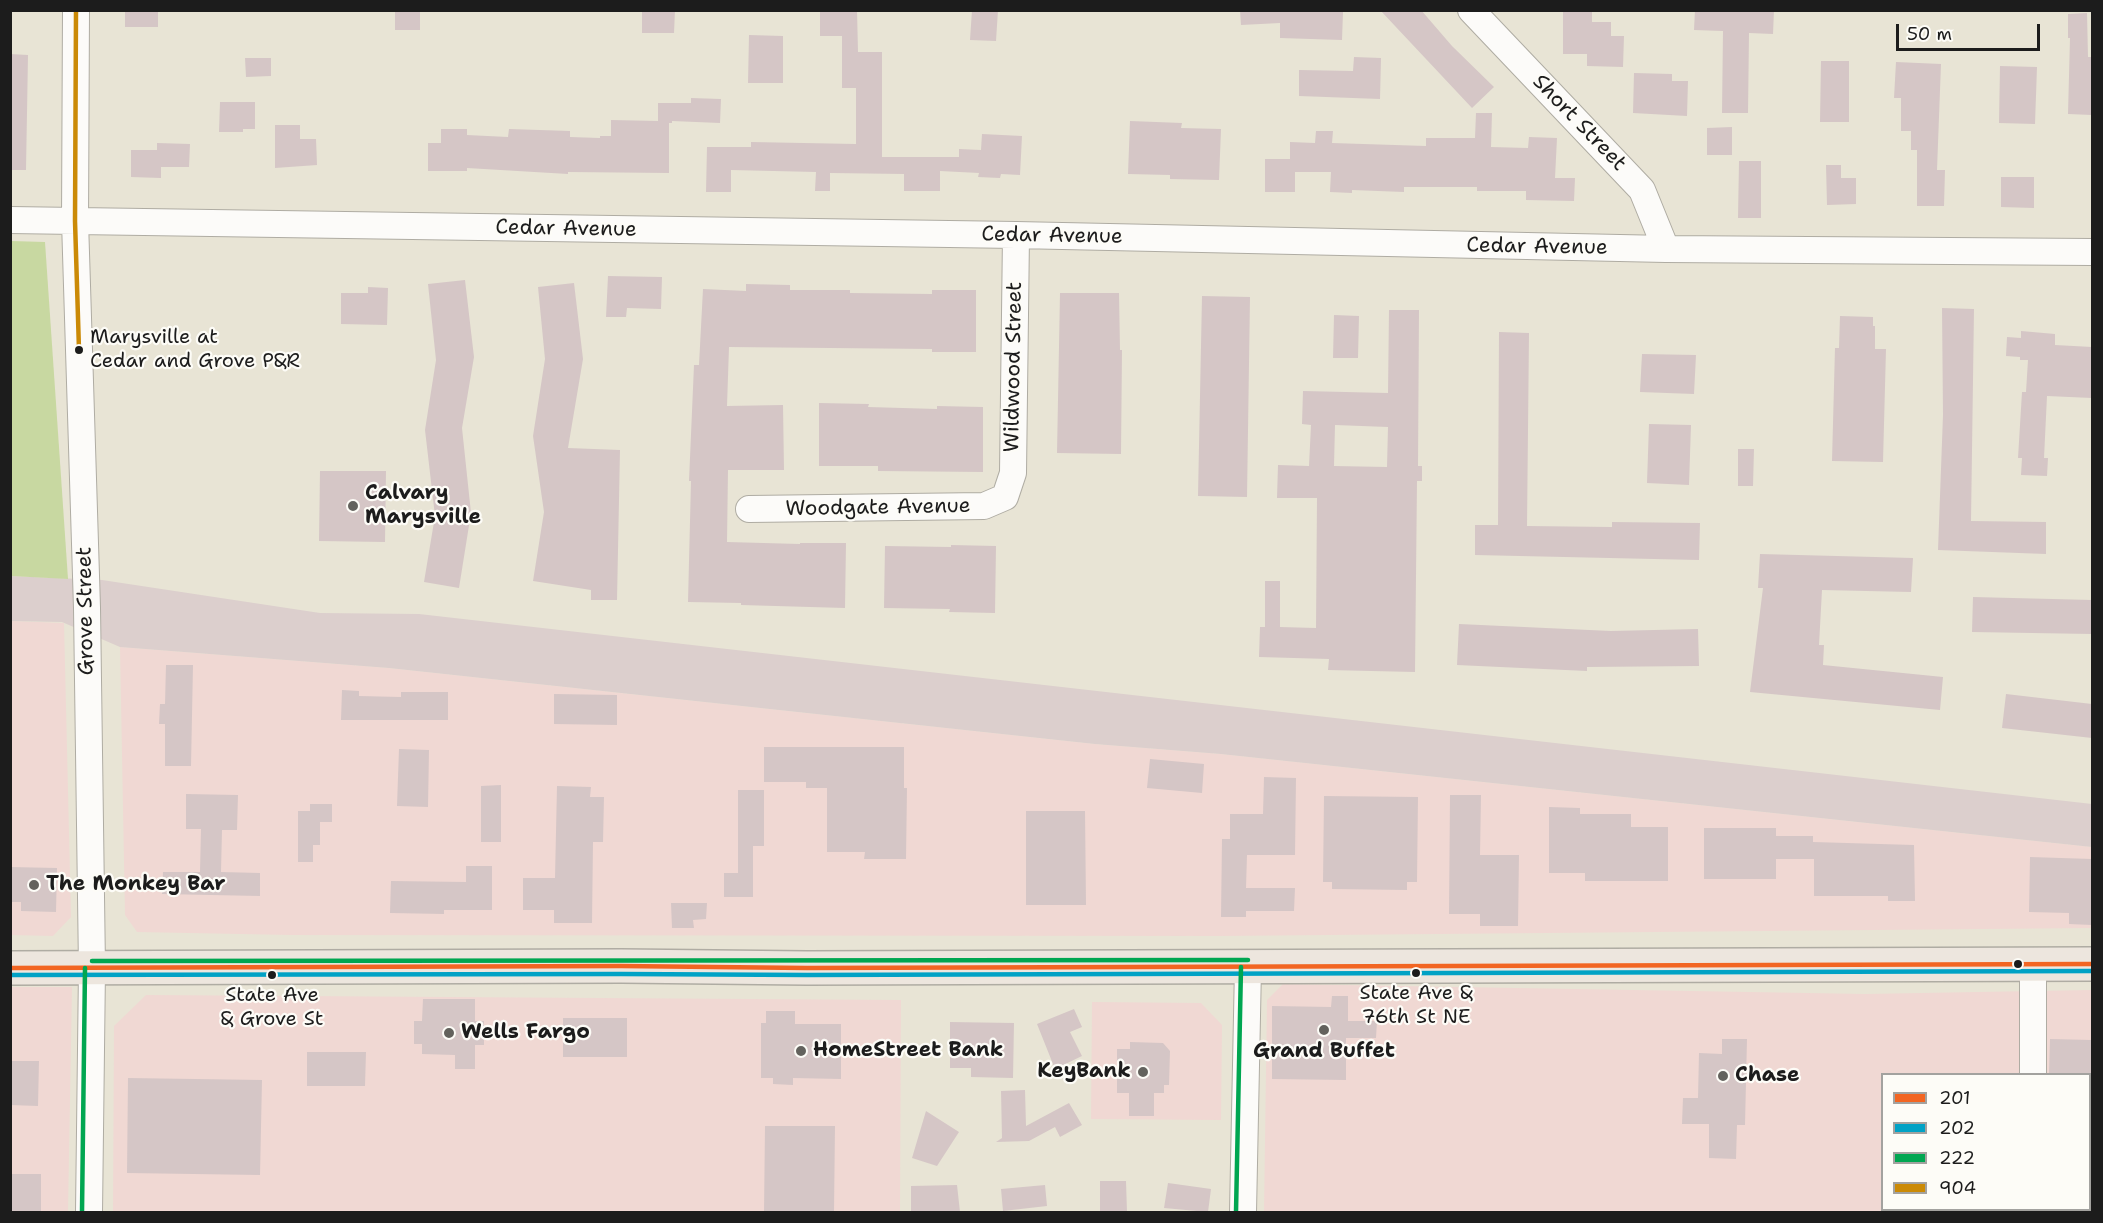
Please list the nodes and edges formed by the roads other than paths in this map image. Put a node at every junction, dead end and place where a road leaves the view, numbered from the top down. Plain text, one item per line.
1 (76, 10) edge
2 (1472, 10) edge
3 (10, 220) edge
4 (75, 221) junction
5 (1016, 235) junction
6 (1665, 249) junction
7 (2092, 252) edge
8 (1005, 497) joint
9 (749, 509) dead end
10 (2033, 964) junction
11 (2092, 964) edge
12 (1248, 967) junction
13 (10, 968) edge
14 (92, 968) junction
15 (2033, 1073) edge
16 (89, 1212) edge
17 (1243, 1212) edge

1 - 4 street, Grove Street
2 - 6 street, Short Street
3 - 4 street, Cedar Avenue
4 - 5 street, Cedar Avenue
4 - 14 street, Grove Street
5 - 6 street, Cedar Avenue
5 - 8 street, Wildwood Street
6 - 7 street, Cedar Avenue
8 - 9 street, Woodgate Avenue
10 - 11 main road
10 - 12 main road
10 - 15 street
12 - 14 main road
12 - 17 street
13 - 14 main road
14 - 16 street, Grove Street

